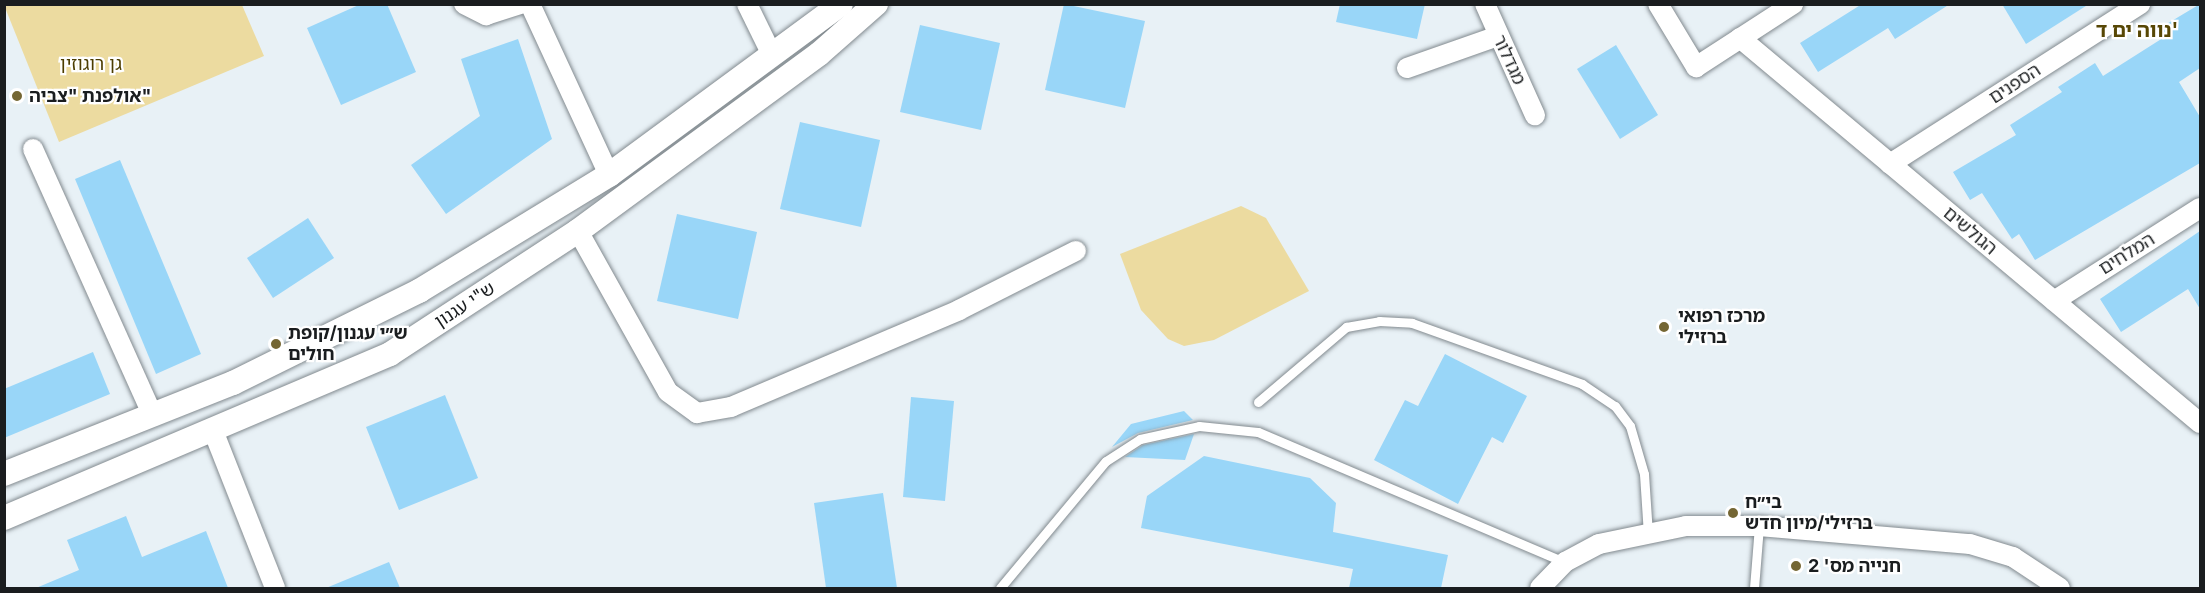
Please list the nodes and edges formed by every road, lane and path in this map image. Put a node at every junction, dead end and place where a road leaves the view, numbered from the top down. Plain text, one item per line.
1 (464, 4) edge
2 (520, 4) edge
3 (530, 4) edge
4 (747, 4) edge
5 (841, 4) edge
6 (876, 4) edge
7 (1485, 4) edge
8 (1658, 4) edge
9 (1793, 4) edge
10 (2140, 4) edge
11 (1498, 36) junction
12 (1740, 38) junction
13 (772, 55) junction
14 (1407, 68) dead end
15 (1535, 115) dead end
16 (33, 148) dead end
17 (1890, 164) junction
18 (609, 175) junction
19 (2200, 208) edge
20 (579, 231) junction
21 (1076, 251) dead end
22 (2054, 301) junction
23 (1258, 402) dead end
24 (152, 414) junction
25 (2200, 423) edge
26 (214, 433) junction
27 (4, 474) edge
28 (4, 518) edge
29 (1759, 526) junction
30 (1648, 534) junction
31 (1565, 562) junction
32 (275, 588) edge
33 (1000, 588) edge
34 (1540, 588) edge
35 (1754, 588) edge
36 (2060, 588) edge

1 - 2 street
3 - 18 street
4 - 13 street
5 - 13 street, ש"י עגנון
6 - 20 street, ש"י עגנון
7 - 11 street, מגדלור
8 - 12 street
9 - 12 street
10 - 17 street, הספנים
11 - 14 street
11 - 15 street, מגדלור
12 - 17 street, הגולשים
13 - 18 street, ש"י עגנון
16 - 24 street
17 - 22 street, הגולשים
18 - 24 street, ש"י עגנון
19 - 22 street, המלחים
20 - 21 street
20 - 26 street, ש"י עגנון
22 - 25 street, הגולשים
23 - 30 lane
24 - 27 street, ש"י עגנון
26 - 28 street, ש"י עגנון
26 - 32 street
29 - 30 street
29 - 35 lane
29 - 36 street
30 - 31 street
31 - 33 lane
31 - 34 street

